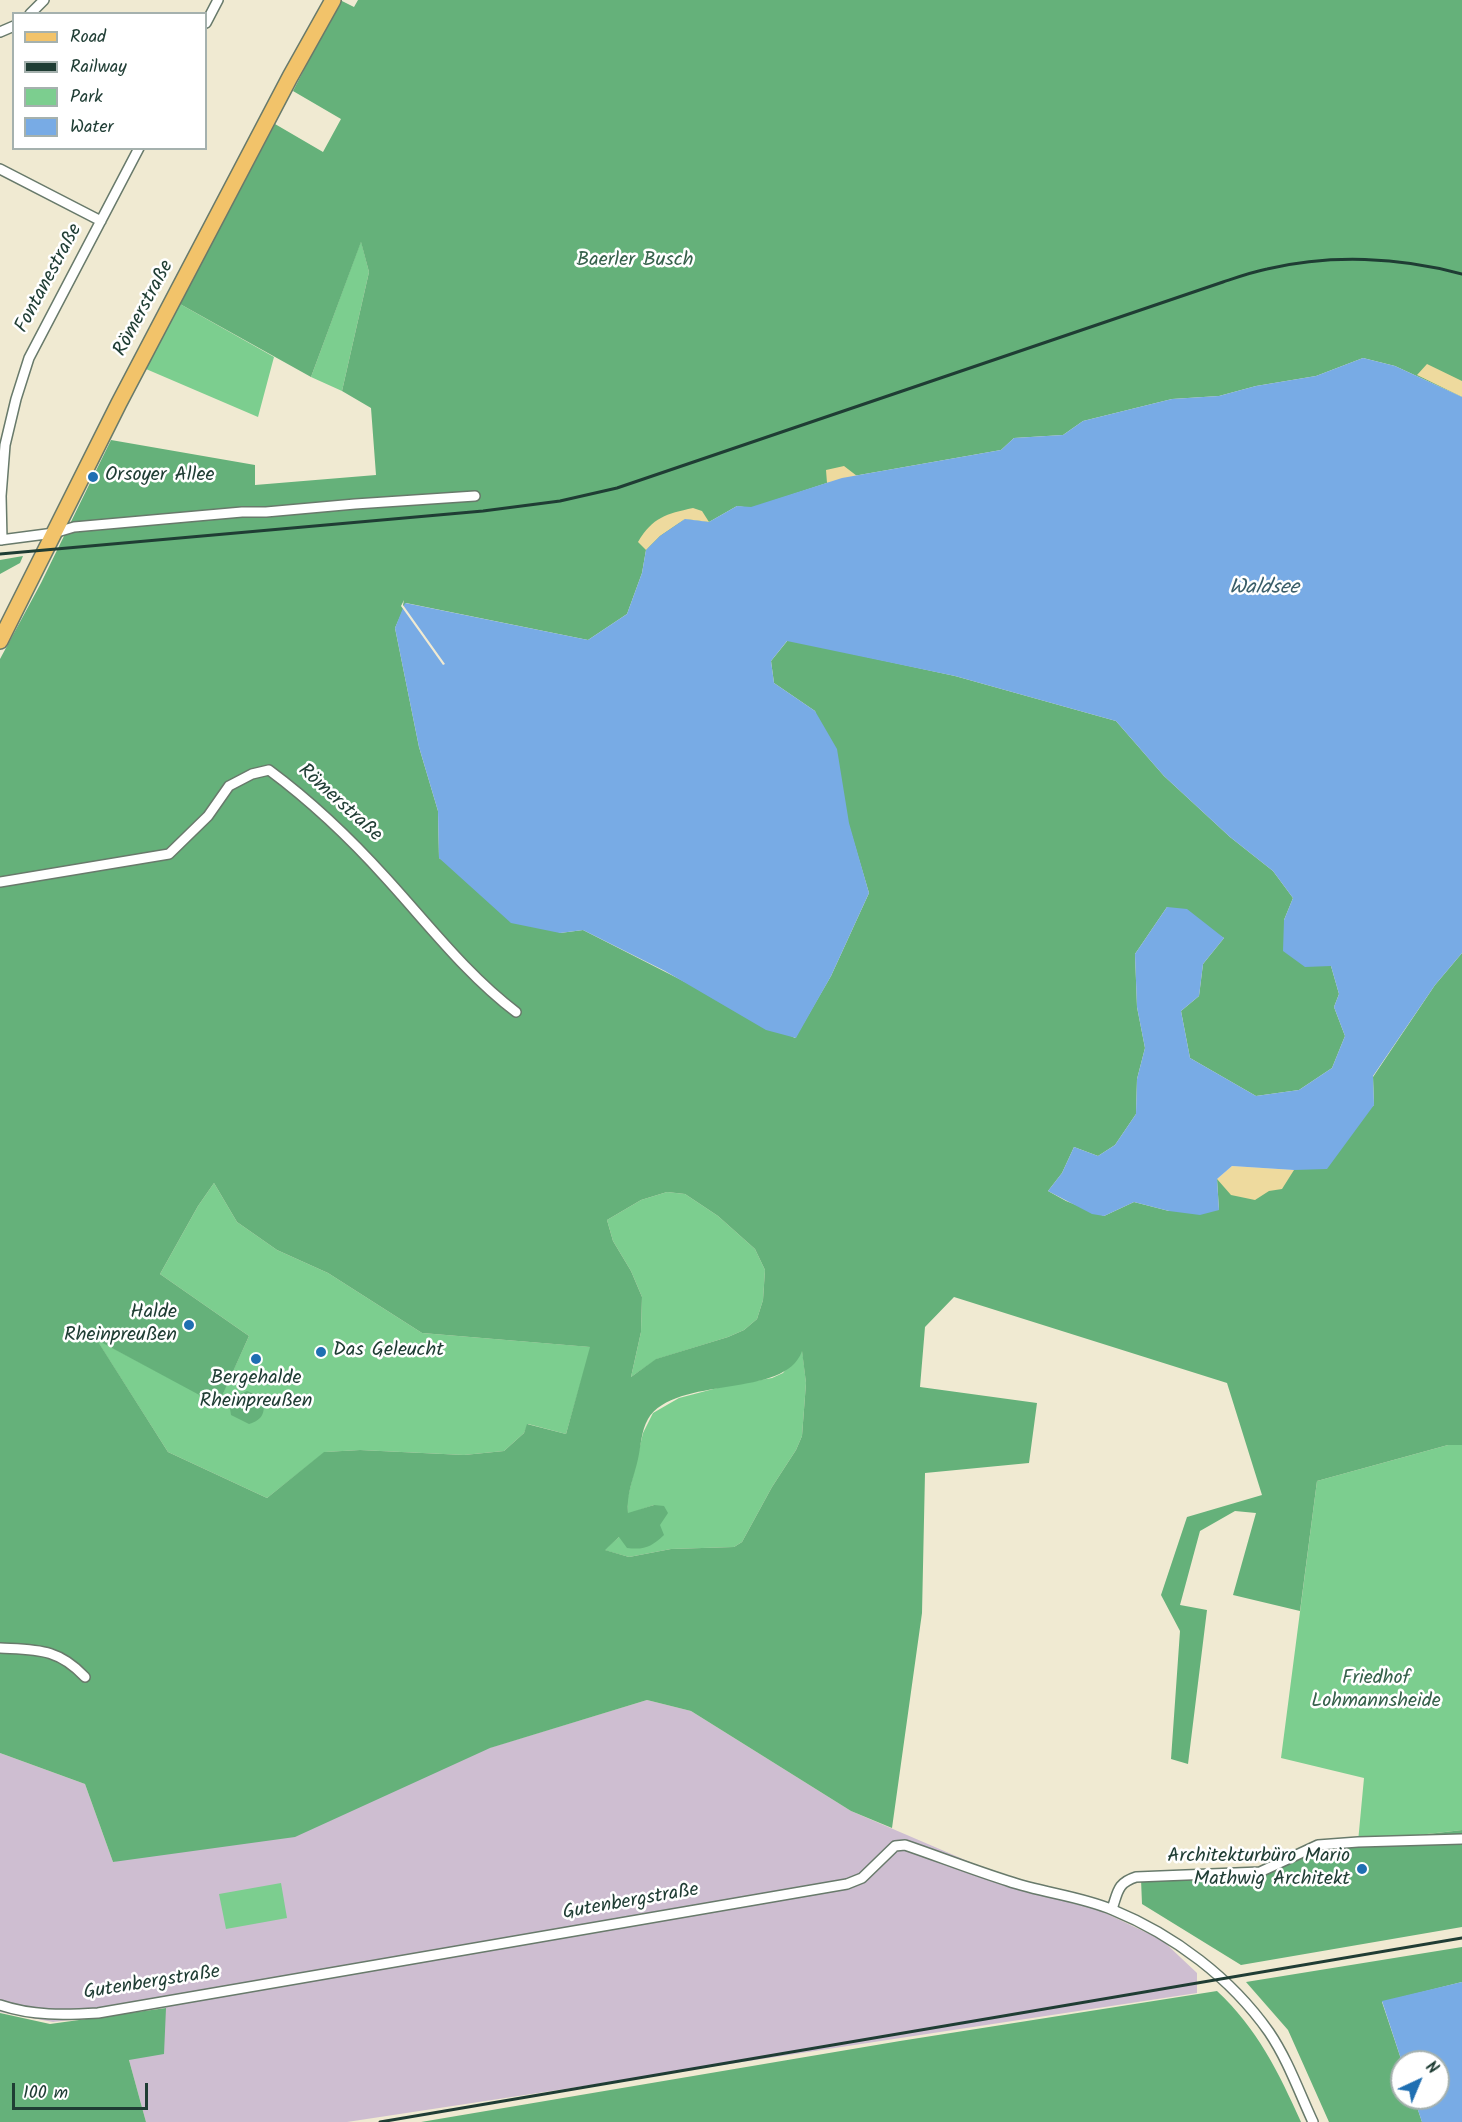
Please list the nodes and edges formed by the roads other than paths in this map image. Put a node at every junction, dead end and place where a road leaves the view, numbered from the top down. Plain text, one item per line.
1 (44, 0) edge
2 (218, 0) edge
3 (333, 0) edge
4 (32, 12) edge
5 (207, 21) edge
6 (138, 150) edge
7 (0, 169) edge
8 (101, 221) junction
9 (3, 445) edge
10 (475, 496) dead end
11 (54, 533) junction
12 (1, 540) edge
13 (0, 641) edge
14 (0, 882) edge
15 (516, 1012) dead end
16 (0, 1648) edge
17 (85, 1677) dead end
18 (1462, 1839) edge
19 (1112, 1910) junction
20 (0, 2005) edge
21 (1312, 2122) edge

1 - 4 street
2 - 5 street
3 - 11 main road, Römerstraße
6 - 8 street, Fontanestraße
7 - 8 street
8 - 9 street, Fontanestraße
9 - 12 street, Fontanestraße
10 - 11 street
11 - 12 street
11 - 13 main road, Römerstraße
14 - 15 street, Römerstraße
16 - 17 street
18 - 19 street
19 - 20 street, Gutenbergstraße
19 - 21 street, Gutenbergstraße

